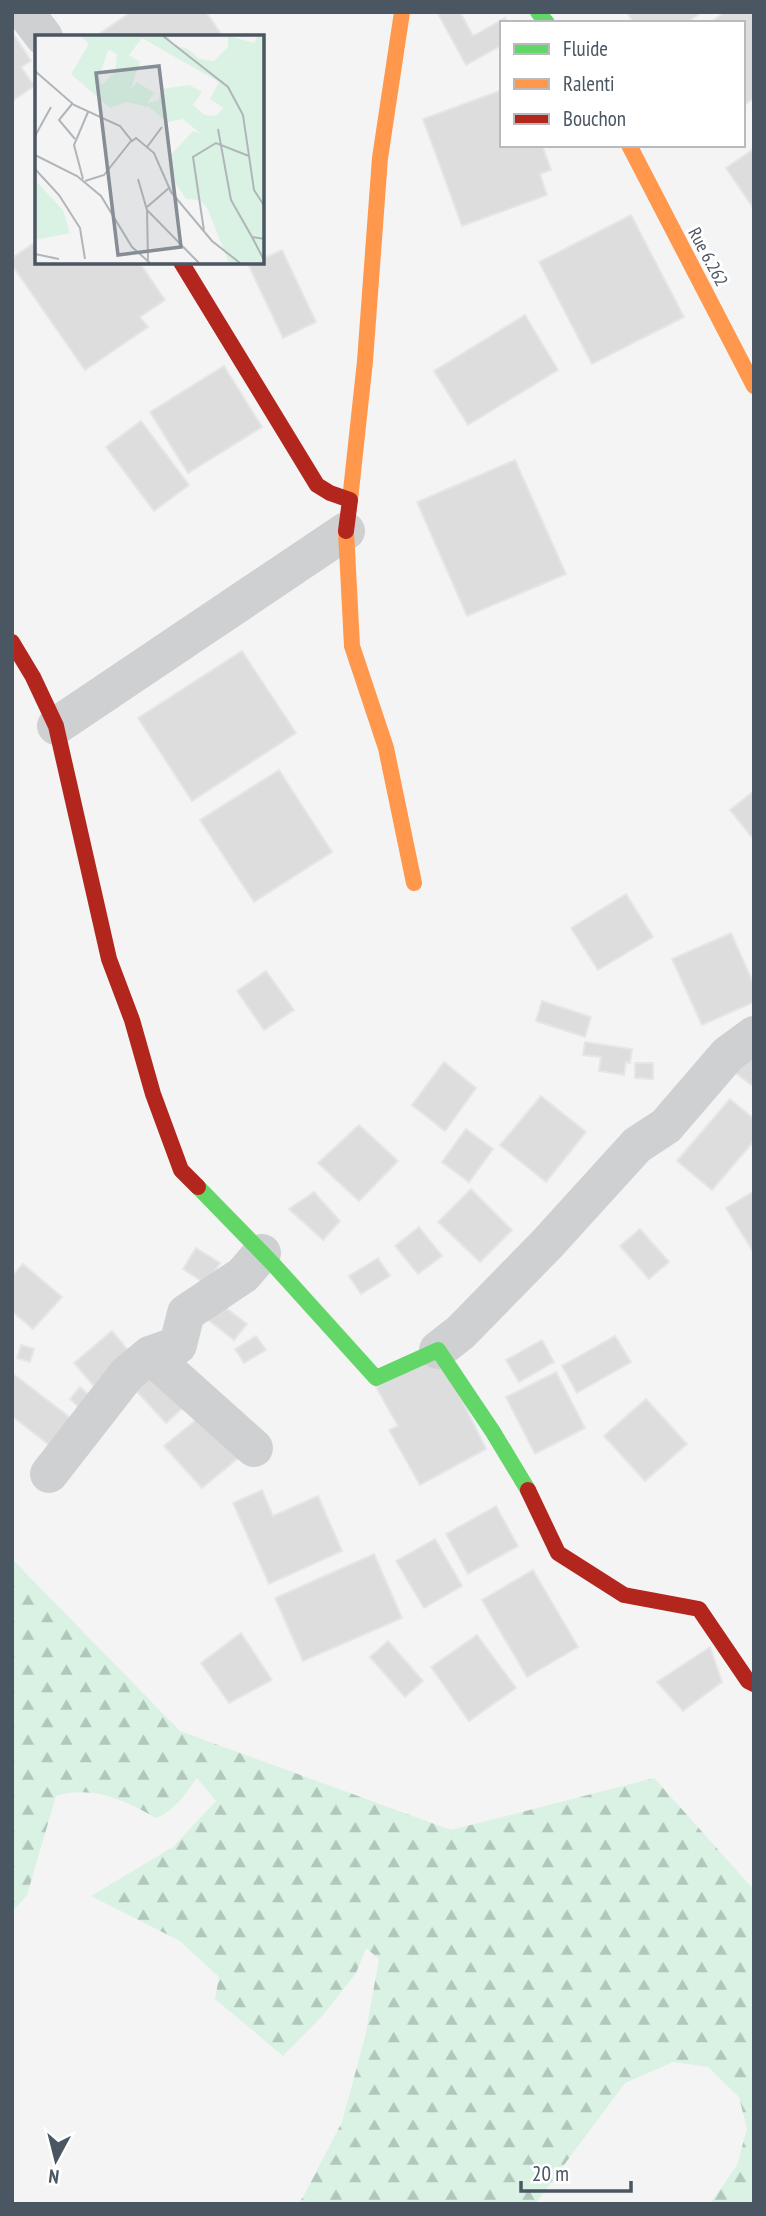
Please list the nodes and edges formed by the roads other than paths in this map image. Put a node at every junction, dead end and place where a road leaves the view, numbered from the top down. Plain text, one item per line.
1 (25, 12) edge
2 (402, 12) edge
3 (42, 35) edge
4 (630, 147) edge
5 (182, 264) edge
6 (754, 386) edge
7 (348, 515) junction
8 (12, 642) edge
9 (56, 726) junction
10 (414, 883) dead end
11 (754, 1035) edge
12 (262, 1253) junction
13 (438, 1350) junction
14 (150, 1355) junction
15 (254, 1448) dead end
16 (49, 1474) dead end
17 (754, 1684) edge

1 - 3 street
2 - 7 street
4 - 6 street, Rue 6.262
5 - 7 street
7 - 9 street
7 - 10 street
8 - 9 street
9 - 12 street
11 - 13 street
12 - 13 street
12 - 14 street
13 - 17 street
14 - 15 street
14 - 16 street

